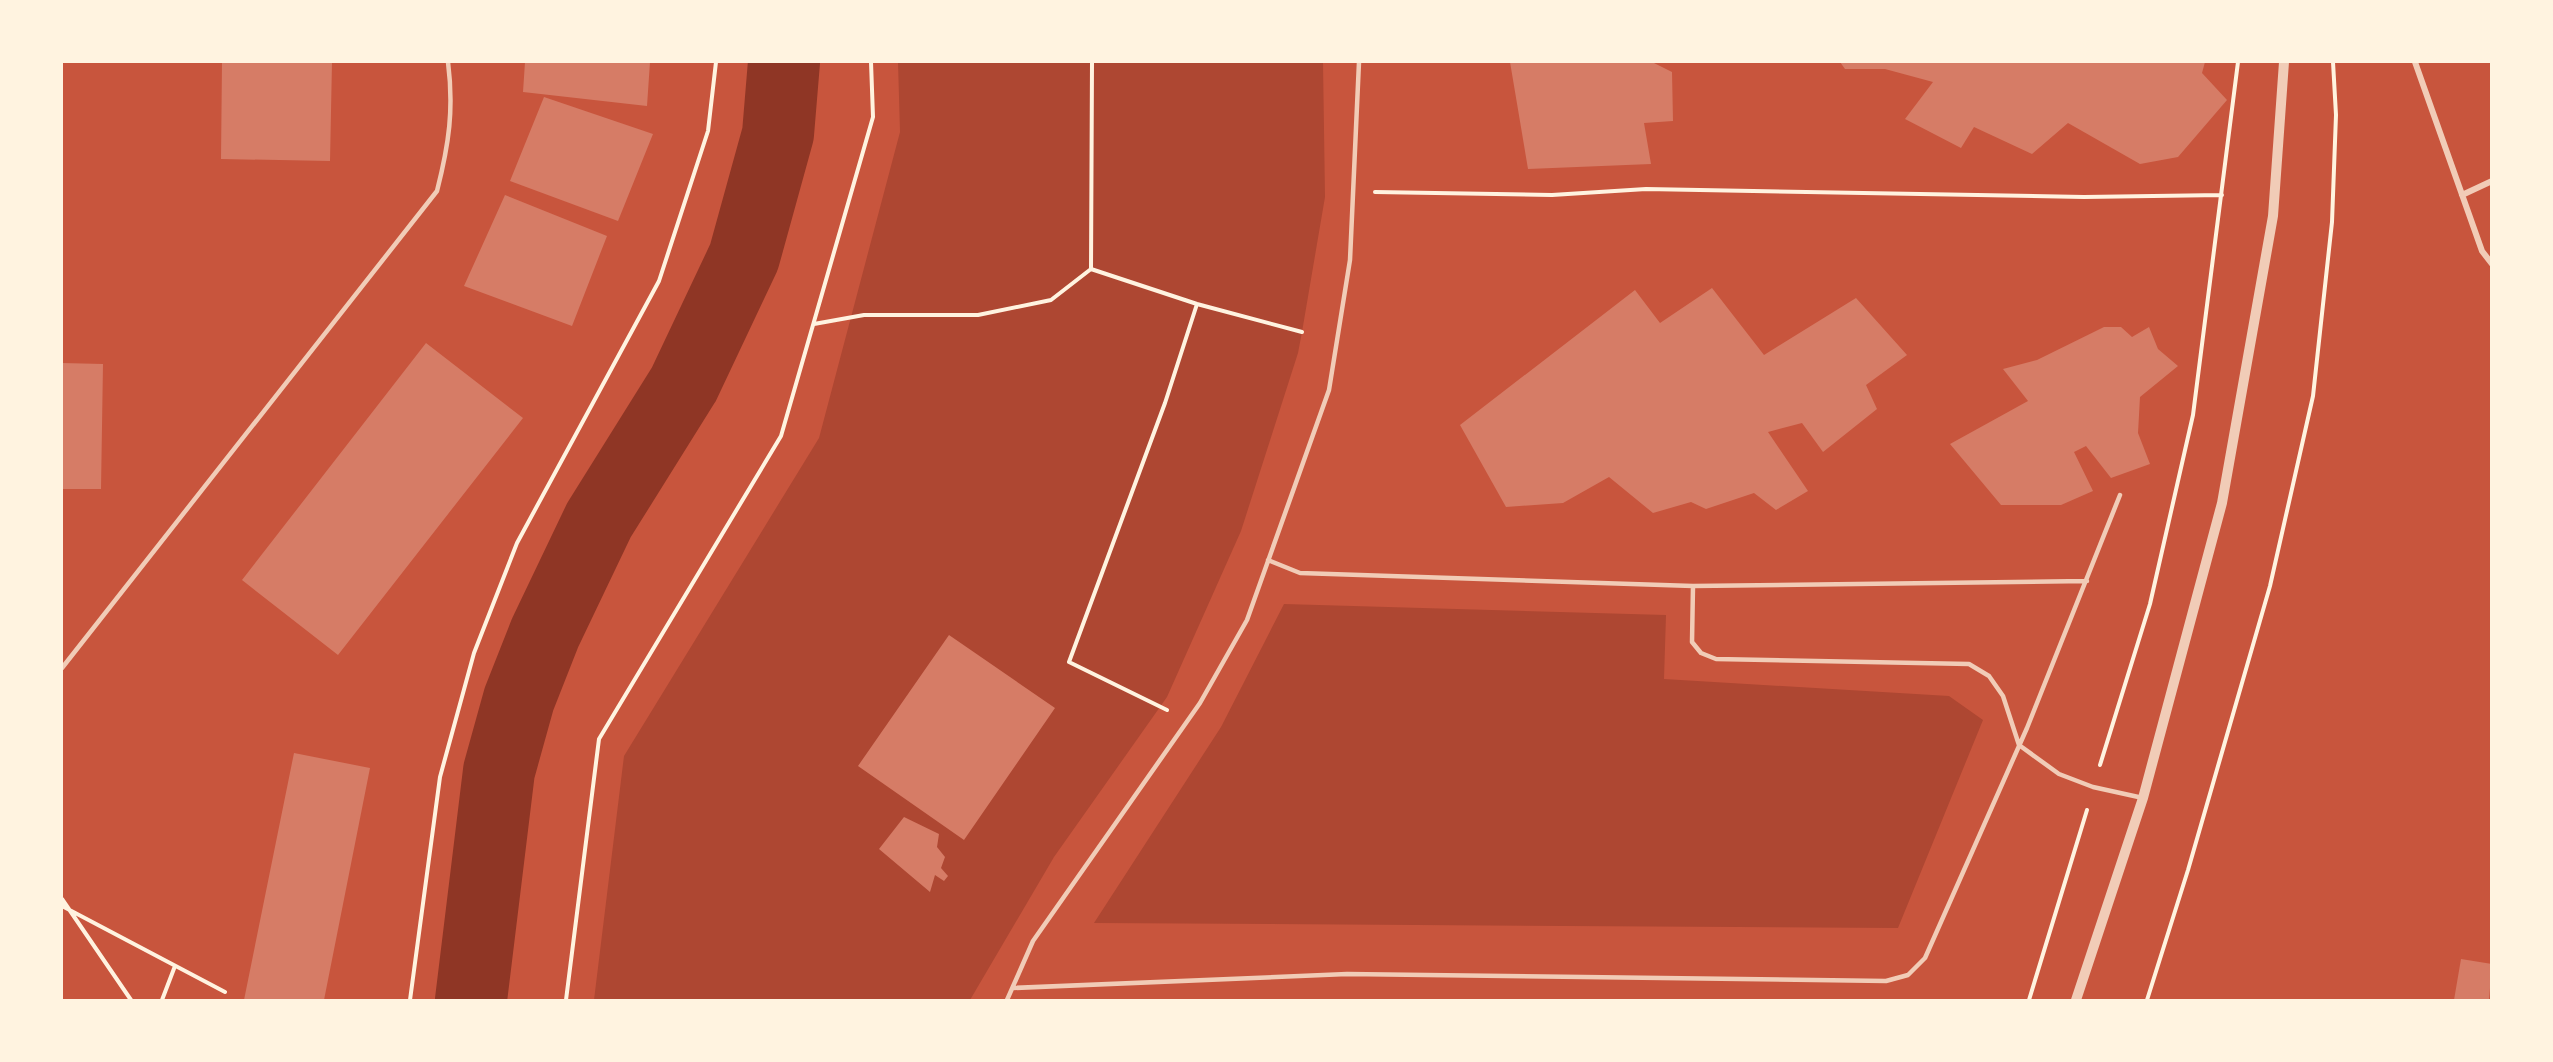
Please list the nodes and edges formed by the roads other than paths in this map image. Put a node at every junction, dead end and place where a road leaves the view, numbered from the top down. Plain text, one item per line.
1 (448, 62) edge
2 (1359, 62) edge
3 (2284, 62) edge
4 (2415, 62) edge
5 (2492, 181) edge
6 (2462, 195) junction
7 (2492, 264) edge
8 (2120, 495) dead end
9 (1268, 560) junction
10 (2086, 582) junction
11 (1693, 585) junction
12 (62, 668) edge
13 (2019, 745) junction
14 (2143, 798) junction
15 (1013, 988) junction
16 (1007, 1000) edge
17 (2076, 1000) edge

1 - 12 lane
2 - 9 lane
3 - 14 street
4 - 6 street
5 - 6 street
6 - 7 street
8 - 10 lane
9 - 11 lane
9 - 15 lane
10 - 11 lane
10 - 13 lane
11 - 13 lane
13 - 14 lane
13 - 15 lane
14 - 17 street
15 - 16 lane

